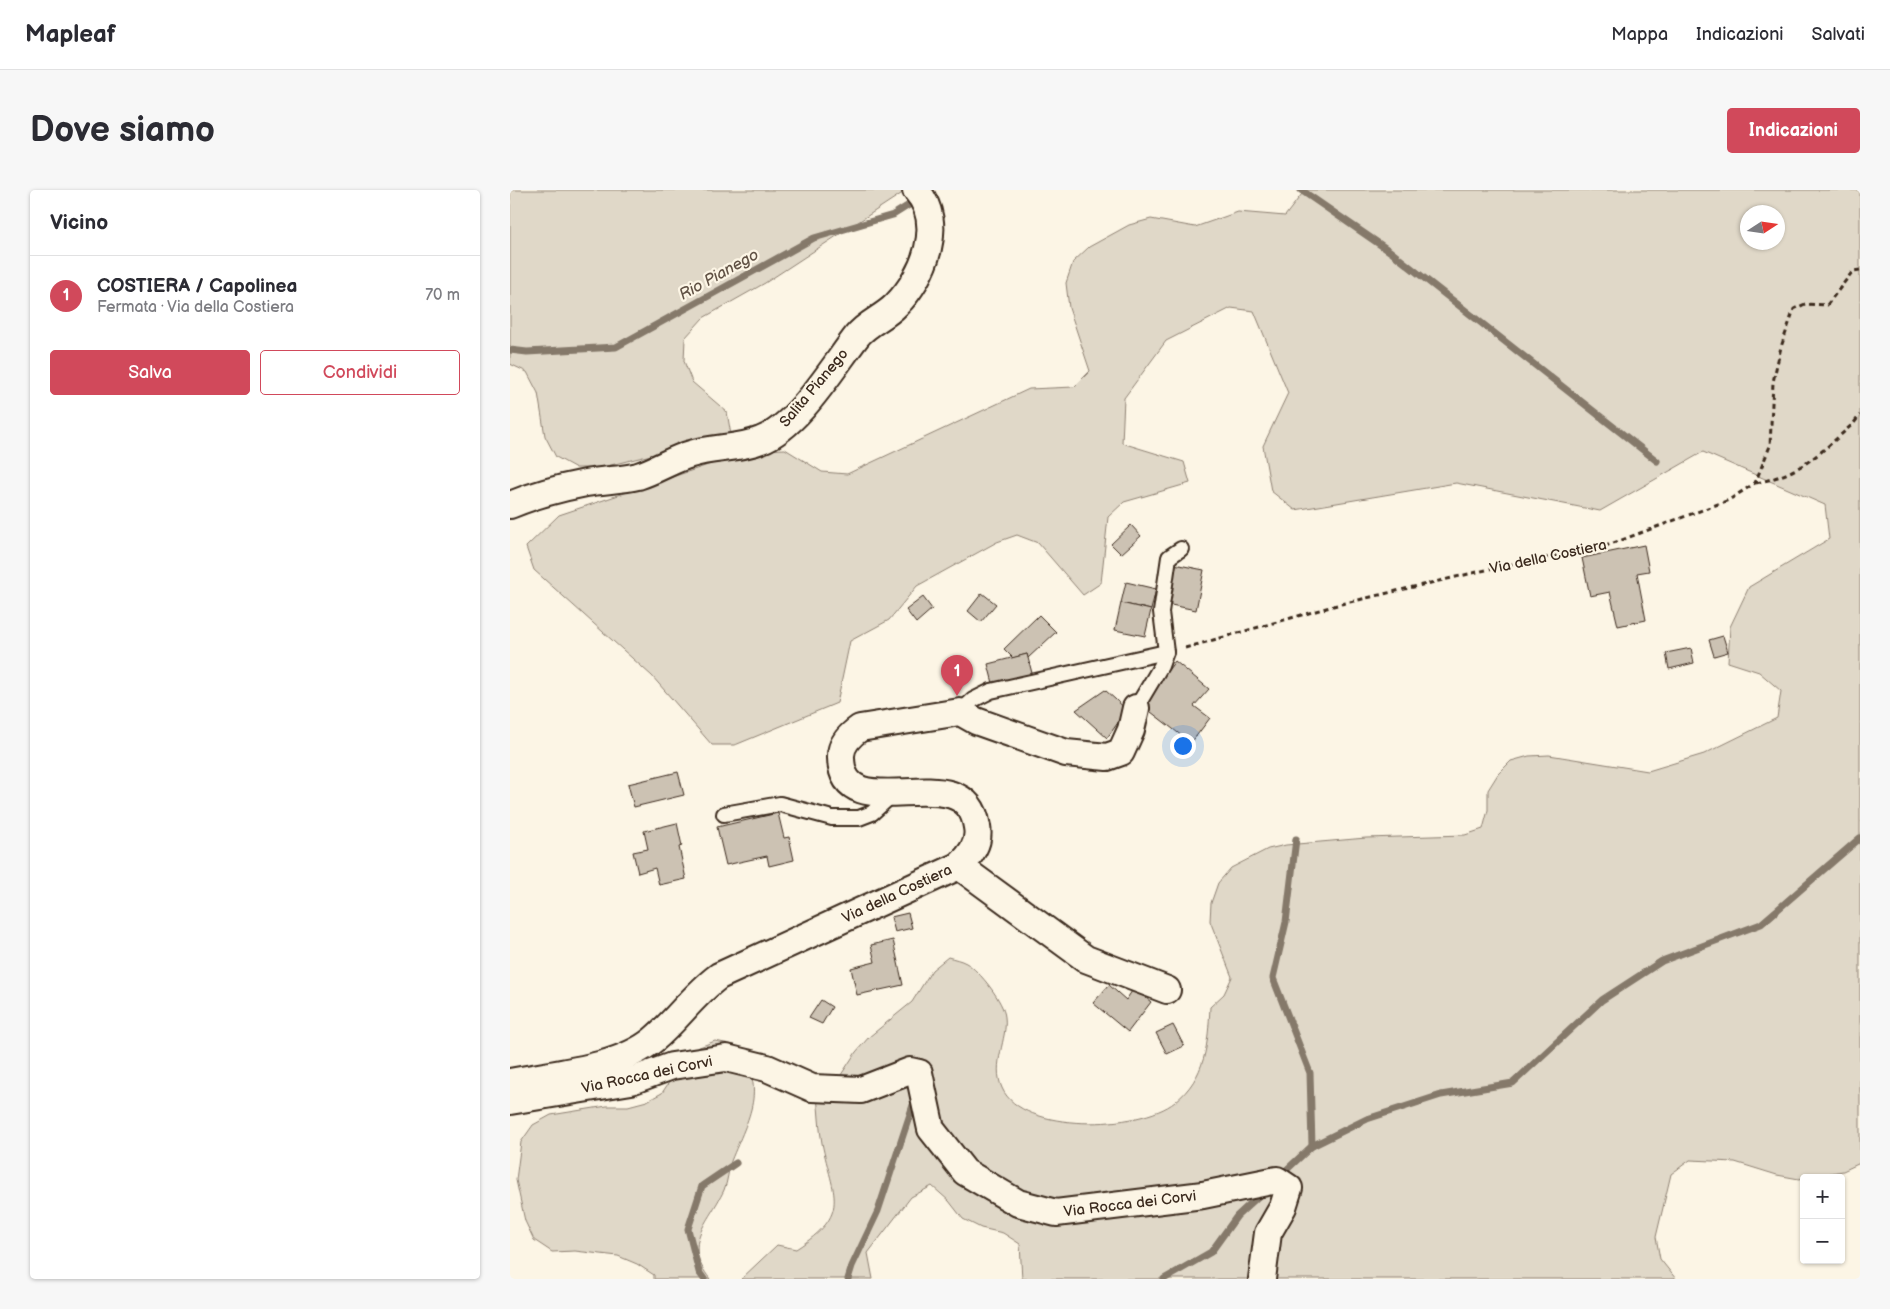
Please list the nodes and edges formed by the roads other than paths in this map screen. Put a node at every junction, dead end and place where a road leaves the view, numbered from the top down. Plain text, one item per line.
1 (921, 198) edge
2 (510, 505) edge
3 (1182, 549) dead end
4 (1166, 652) junction
5 (1136, 708) joint
6 (960, 712) junction
7 (895, 792) junction
8 (724, 814) dead end
9 (959, 866) junction
10 (1167, 990) dead end
11 (510, 1082) edge
12 (510, 1101) edge
13 (1262, 1279) edge

1 - 2 street, Salita Pianego
3 - 4 lane
4 - 5 lane
4 - 6 lane
5 - 6 street
6 - 7 street, Via della Costiera
7 - 8 lane
7 - 9 street, Via della Costiera
9 - 10 street
9 - 11 street, Via della Costiera
12 - 13 street, Via Rocca dei Corvi

